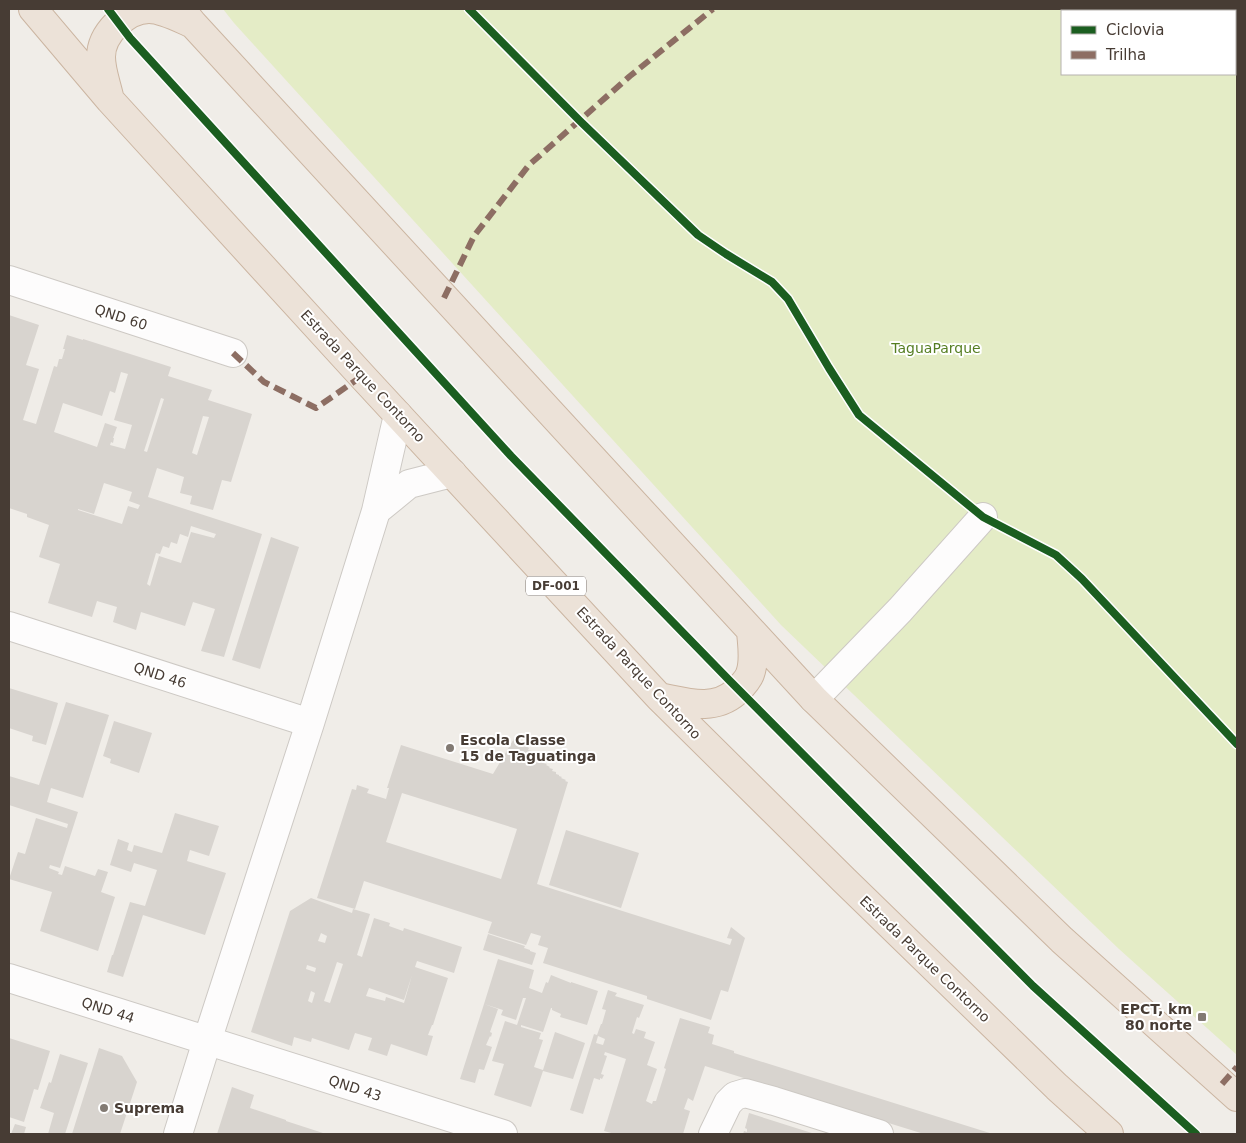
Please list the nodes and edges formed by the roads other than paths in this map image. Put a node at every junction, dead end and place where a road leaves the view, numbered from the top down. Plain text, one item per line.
1 (33, 9) edge
2 (187, 17) edge
3 (110, 100) junction
4 (9, 280) edge
5 (233, 353) dead end
6 (398, 415) junction
7 (452, 473) junction
8 (376, 511) junction
9 (983, 517) dead end
10 (9, 626) edge
11 (751, 631) junction
12 (659, 697) junction
13 (814, 700) junction
14 (310, 723) junction
15 (9, 978) edge
16 (207, 1041) junction
17 (1237, 1097) edge
18 (178, 1134) edge
19 (503, 1134) edge
20 (713, 1134) edge
21 (879, 1134) edge
22 (1109, 1134) edge

1 - 3 highway, Estrada Parque Contorno / DF-001
2 - 3 highway
2 - 11 highway
3 - 6 highway, Estrada Parque Contorno / DF-001
4 - 5 street, QND 60
6 - 7 highway, Estrada Parque Contorno / DF-001
6 - 8 street
7 - 8 street
7 - 12 highway, Estrada Parque Contorno / DF-001
8 - 14 street
9 - 13 street
10 - 14 street, QND 46
11 - 12 highway
11 - 13 highway
12 - 22 highway, Estrada Parque Contorno / DF-001
13 - 17 highway
14 - 16 street
15 - 16 street, QND 44
16 - 18 street
16 - 19 street, QND 43
20 - 21 street

